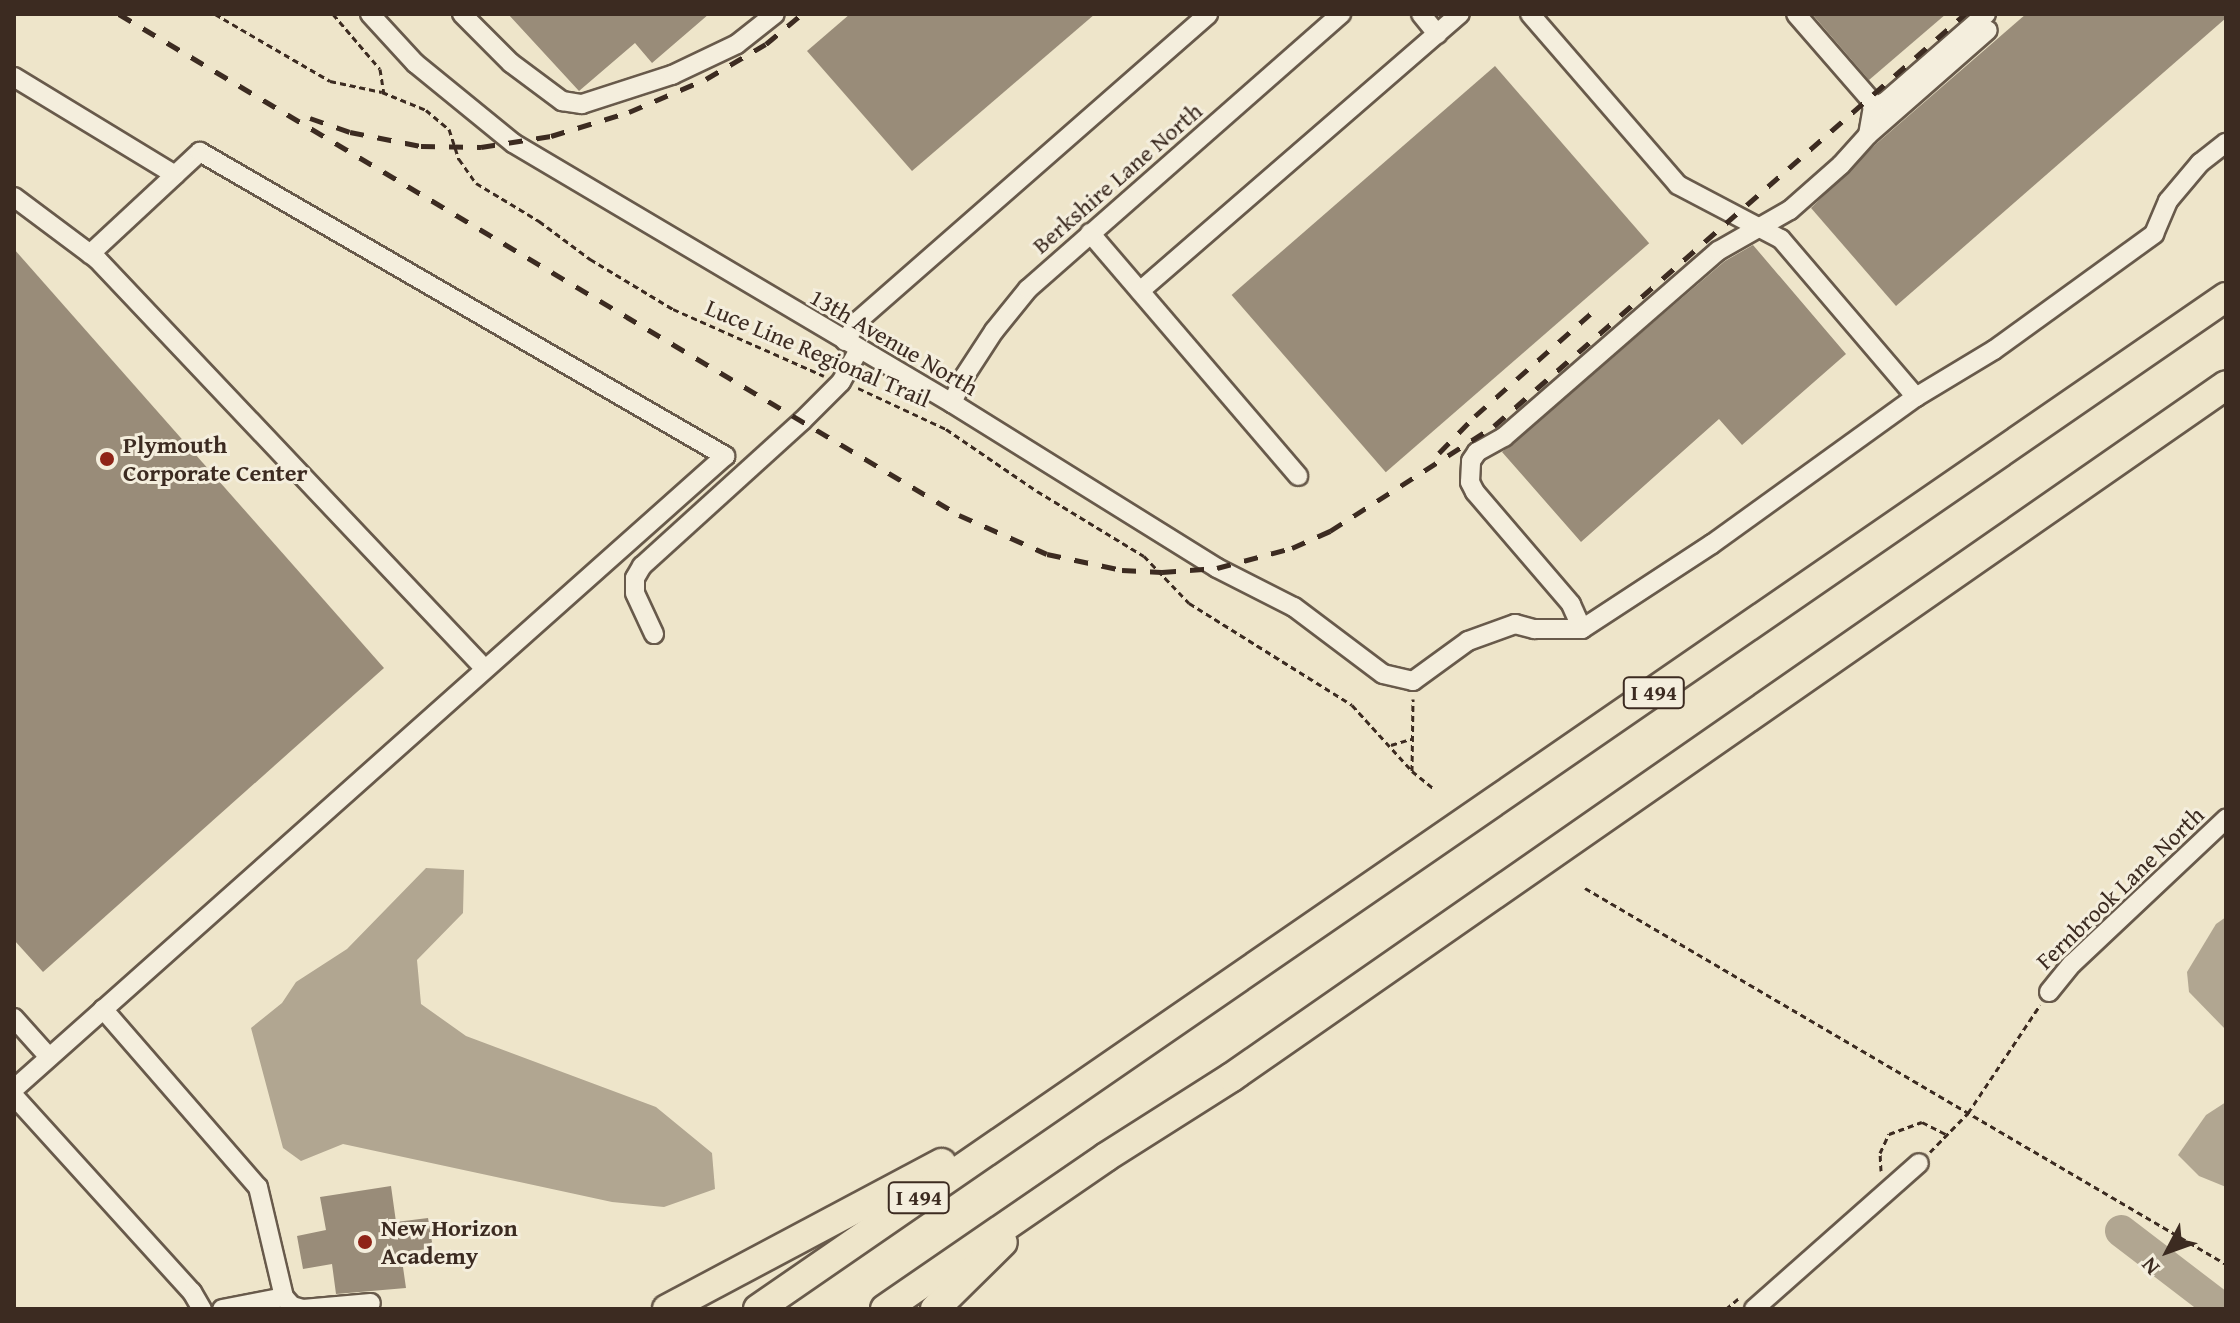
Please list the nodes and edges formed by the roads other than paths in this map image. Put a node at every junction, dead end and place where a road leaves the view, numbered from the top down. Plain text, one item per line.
1 (370, 14) edge
2 (462, 14) edge
3 (775, 14) edge
4 (1208, 14) edge
5 (1341, 14) edge
6 (1421, 14) edge
7 (1460, 14) edge
8 (1530, 14) edge
9 (1796, 14) edge
10 (1987, 22) edge
11 (1437, 34) junction
12 (14, 77) edge
13 (1873, 108) junction
14 (1868, 135) junction
15 (2226, 143) edge
16 (175, 175) junction
17 (14, 197) edge
18 (1762, 226) junction
19 (1090, 233) junction
20 (90, 254) junction
21 (1140, 291) junction
22 (2226, 297) edge
23 (852, 345) junction
24 (2226, 385) edge
25 (1916, 397) junction
26 (952, 403) junction
27 (1298, 476) dead end
28 (1582, 629) junction
29 (654, 634) dead end
30 (485, 669) junction
31 (2226, 819) edge
32 (2049, 992) road end
33 (103, 1009) junction
34 (14, 1018) edge
35 (49, 1057) junction
36 (1080, 1087) junction
37 (14, 1089) edge
38 (14, 1096) edge
39 (1919, 1163) road end
40 (1044, 1200) junction
41 (284, 1297) junction
42 (371, 1303) dead end
43 (202, 1309) edge
44 (222, 1309) edge
45 (667, 1309) edge
46 (758, 1309) edge
47 (885, 1309) edge
48 (935, 1309) edge
49 (1754, 1309) edge

1 - 23 street, 13th Avenue North
2 - 3 street
4 - 23 street
5 - 19 street, Berkshire Lane North
6 - 11 street
7 - 11 street
8 - 18 street
9 - 13 street
10 - 13 street
10 - 14 street
11 - 21 street
12 - 16 street
13 - 14 street
14 - 18 street
15 - 25 street
16 - 20 street
16 - 30 street
17 - 20 street
18 - 25 street
18 - 28 street
19 - 21 street
19 - 26 street, Berkshire Lane North
20 - 30 street
21 - 27 street
22 - 36 highway, I 494
23 - 26 street, 13th Avenue North
23 - 29 street
24 - 40 highway
25 - 28 street
26 - 28 street, 13th Avenue North
30 - 33 street
31 - 32 street, Fernbrook Lane North
33 - 35 street
33 - 41 street
34 - 35 street
35 - 37 street
36 - 45 highway
36 - 46 highway, I 494
38 - 43 street
39 - 49 street
40 - 47 highway
40 - 48 highway
41 - 42 street
41 - 44 street

